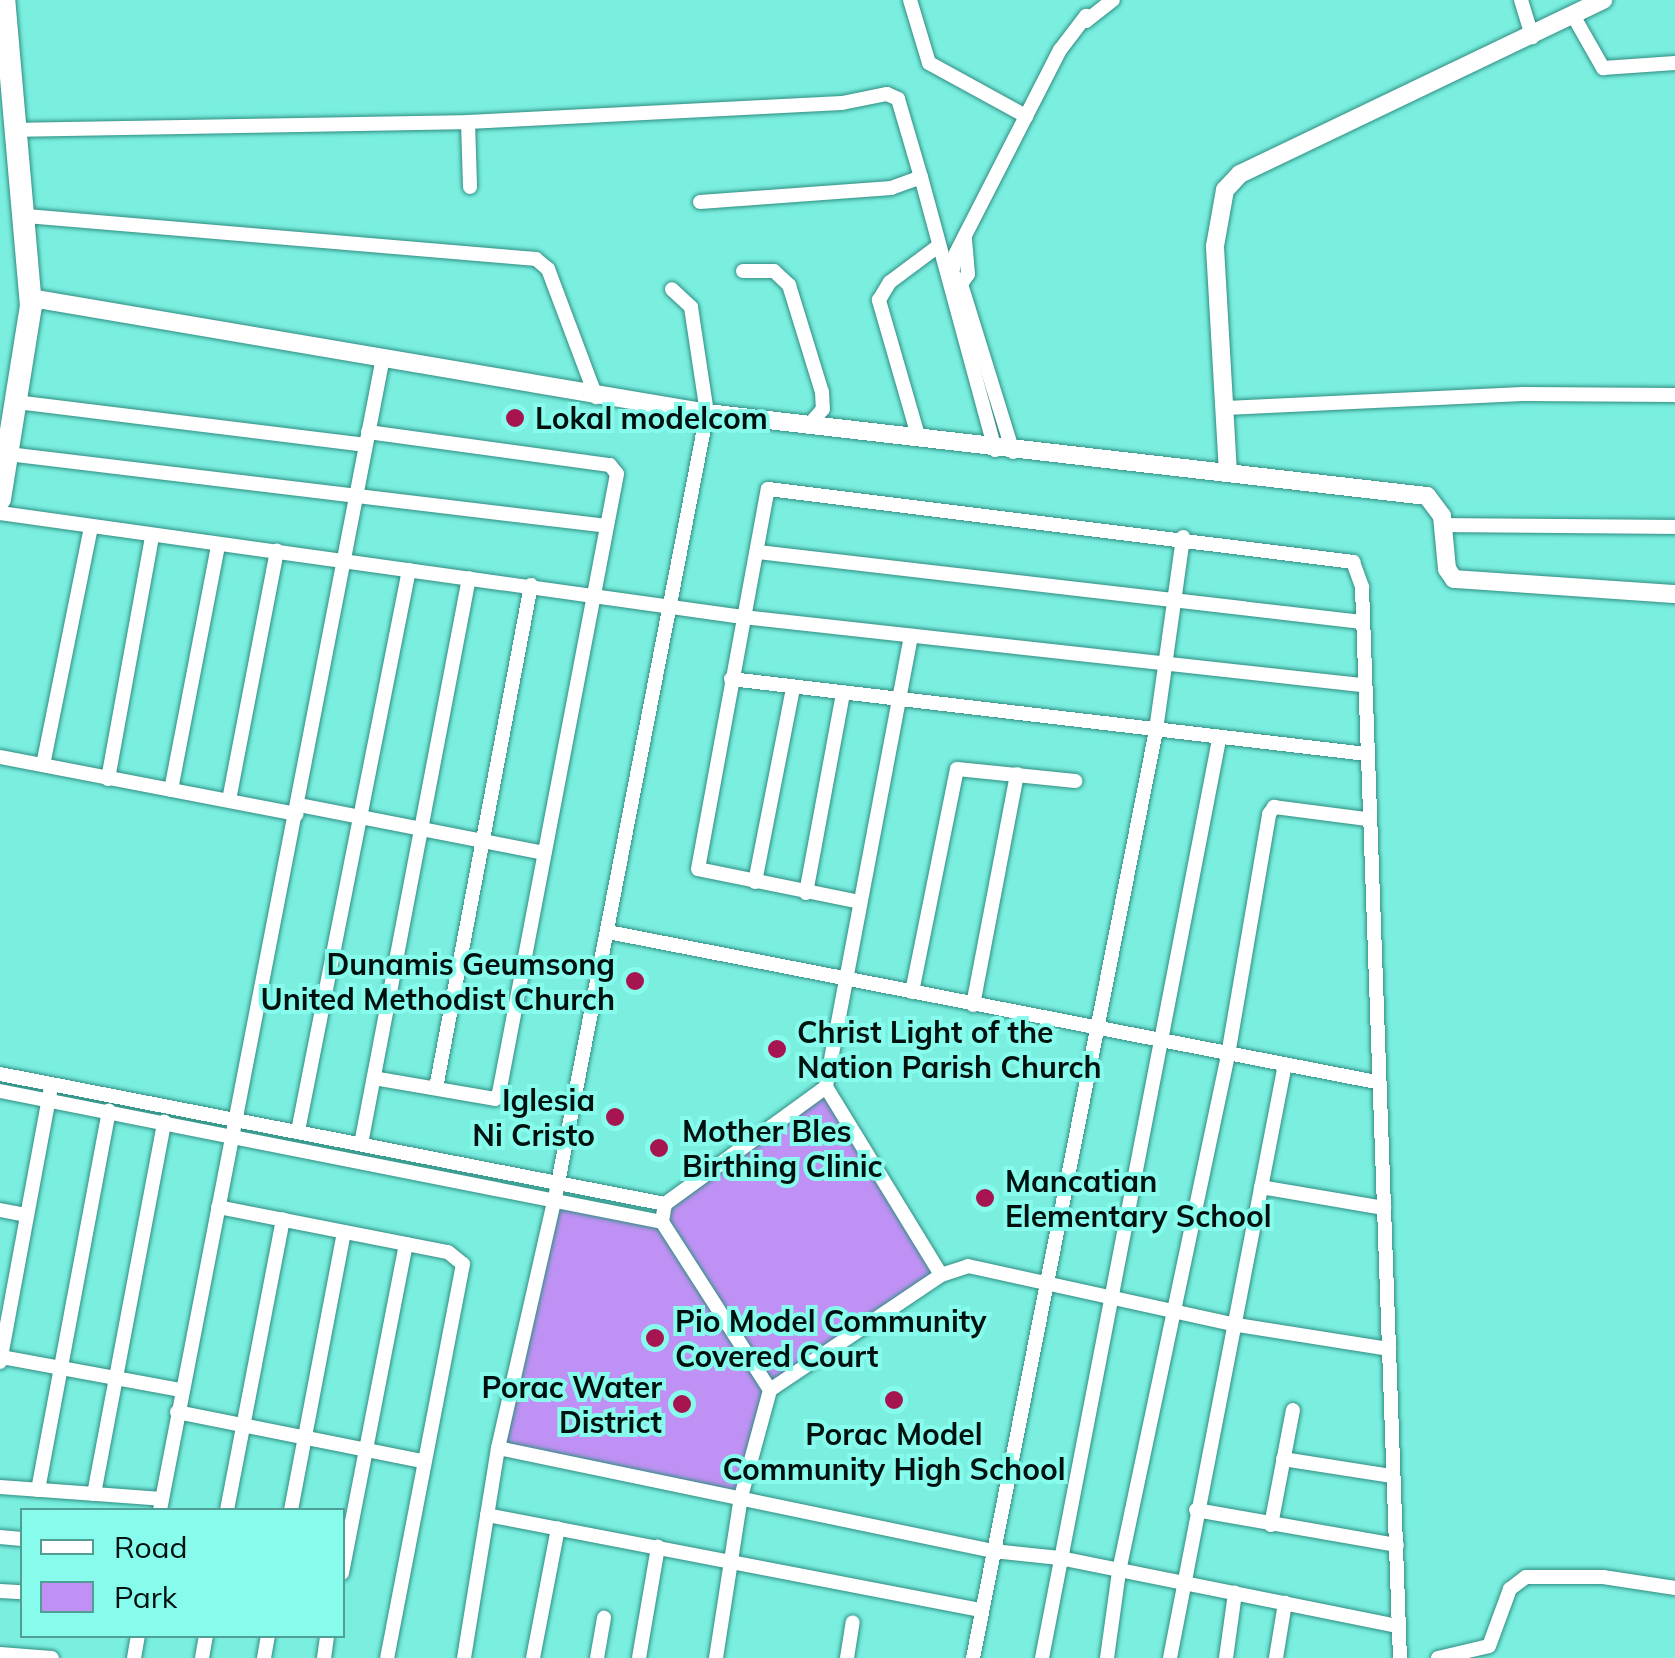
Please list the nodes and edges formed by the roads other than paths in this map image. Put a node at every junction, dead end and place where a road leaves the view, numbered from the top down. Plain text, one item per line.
1 (4, 0) edge
2 (910, 0) edge
3 (1113, 0) edge
4 (1521, 0) edge
5 (1603, 0) edge
6 (1574, 18) junction
7 (1532, 38) junction
8 (1675, 63) edge
9 (1026, 116) junction
10 (468, 122) junction
11 (15, 130) junction
12 (921, 177) junction
13 (470, 187) dead end
14 (700, 202) dead end
15 (26, 216) junction
16 (937, 247) junction
17 (743, 271) dead end
18 (672, 289) dead end
19 (30, 298) junction
20 (382, 363) junction
21 (1675, 395) edge
22 (596, 396) junction
23 (16, 402) junction
24 (1226, 408) junction
25 (707, 414) junction
26 (811, 424) junction
27 (366, 438) junction
28 (919, 439) junction
29 (1004, 451) junction
30 (8, 454) junction
31 (1228, 473) junction
32 (355, 497) junction
33 (0, 499) edge
34 (0, 512) edge
35 (1443, 525) junction
36 (607, 526) junction
37 (1675, 527) edge
38 (90, 528) junction
39 (1183, 537) junction
40 (152, 538) junction
41 (218, 545) junction
42 (276, 551) junction
43 (758, 552) junction
44 (345, 559) junction
45 (408, 570) junction
46 (469, 578) junction
47 (531, 585) junction
48 (592, 594) junction
49 (1675, 594) edge
50 (1176, 597) junction
51 (669, 606) junction
52 (743, 617) junction
53 (1362, 622) junction
54 (911, 636) junction
55 (1168, 665) junction
56 (731, 678) junction
57 (1362, 685) junction
58 (793, 689) junction
59 (843, 693) junction
60 (902, 699) junction
61 (1156, 730) junction
62 (1219, 740) junction
63 (1367, 754) junction
64 (0, 757) edge
65 (43, 765) junction
66 (1018, 774) junction
67 (108, 778) junction
68 (1075, 781) dead end
69 (171, 790) junction
70 (230, 800) junction
71 (298, 810) junction
72 (364, 818) junction
73 (1366, 819) junction
74 (424, 829) junction
75 (484, 842) junction
76 (544, 853) junction
77 (756, 882) junction
78 (806, 893) junction
79 (860, 902) junction
80 (608, 932) junction
81 (845, 977) junction
82 (912, 992) junction
83 (972, 1005) junction
84 (1096, 1028) junction
85 (1164, 1041) junction
86 (1228, 1055) junction
87 (1284, 1064) junction
88 (0, 1074) edge
89 (374, 1078) junction
90 (1376, 1082) junction
91 (51, 1083) junction
92 (826, 1087) junction
93 (436, 1088) junction
94 (0, 1091) edge
95 (48, 1100) junction
96 (109, 1111) junction
97 (234, 1118) junction
98 (164, 1122) junction
99 (298, 1131) junction
100 (231, 1135) junction
101 (361, 1144) junction
102 (1261, 1187) junction
103 (556, 1190) junction
104 (665, 1204) junction
105 (218, 1207) junction
106 (1384, 1208) junction
107 (0, 1210) edge
108 (26, 1215) junction
109 (283, 1219) junction
110 (662, 1222) junction
111 (344, 1232) junction
112 (406, 1244) junction
113 (941, 1275) junction
114 (1043, 1282) junction
115 (1114, 1296) junction
116 (1175, 1310) junction
117 (1230, 1324) junction
118 (1390, 1349) junction
119 (0, 1360) edge
120 (60, 1367) junction
121 (116, 1377) junction
122 (181, 1390) junction
123 (770, 1390) junction
124 (1293, 1410) dead end
125 (177, 1412) junction
126 (242, 1426) junction
127 (304, 1437) junction
128 (498, 1448) junction
129 (366, 1450) junction
130 (1284, 1459) junction
131 (423, 1461) junction
132 (1392, 1476) junction
133 (0, 1488) edge
134 (38, 1490) junction
135 (94, 1494) junction
136 (741, 1497) junction
137 (161, 1505) edge
138 (227, 1508) edge
139 (291, 1508) edge
140 (1196, 1510) junction
141 (487, 1515) junction
142 (1272, 1525) junction
143 (558, 1528) junction
144 (1398, 1545) junction
145 (658, 1547) junction
146 (993, 1551) junction
147 (345, 1558) edge
148 (1060, 1558) junction
149 (732, 1564) junction
150 (1120, 1571) junction
151 (1182, 1583) junction
152 (1675, 1588) edge
153 (1235, 1593) junction
154 (1286, 1603) junction
155 (980, 1610) junction
156 (604, 1618) dead end
157 (854, 1622) dead end
158 (1397, 1626) junction
159 (0, 1654) edge
160 (52, 1658) edge
161 (387, 1658) edge
162 (464, 1658) edge
163 (533, 1658) edge
164 (597, 1658) edge
165 (640, 1658) edge
166 (716, 1658) edge
167 (847, 1658) edge
168 (973, 1658) edge
169 (1042, 1658) edge
170 (1107, 1658) edge
171 (1170, 1658) edge
172 (1226, 1658) edge
173 (1276, 1658) edge
174 (1400, 1658) edge
175 (1438, 1658) edge

1 - 11 main road
2 - 9 street
3 - 9 street
4 - 7 street
5 - 6 street
6 - 7 street
6 - 8 street
7 - 24 street
9 - 29 street
10 - 11 street
10 - 12 street
10 - 13 street
11 - 15 main road
12 - 14 street
12 - 16 street
15 - 19 main road
15 - 22 street
16 - 28 street
16 - 29 street
17 - 26 street
18 - 25 street
19 - 20 street
19 - 23 main road
20 - 22 street
20 - 27 street
21 - 24 street
22 - 25 street
23 - 27 street
23 - 30 main road
24 - 31 street
25 - 26 street
25 - 51 street
26 - 28 street
27 - 32 street
27 - 36 street
28 - 29 street
29 - 31 street
30 - 32 street
30 - 33 main road
31 - 35 street
32 - 36 street
32 - 44 street
34 - 38 street
35 - 37 street
35 - 49 street
36 - 48 street
38 - 40 street
38 - 65 street
39 - 43 street
39 - 50 street
39 - 53 street
40 - 41 street
40 - 67 street
41 - 42 street
41 - 69 street
42 - 44 street
42 - 70 street
43 - 50 street
43 - 52 street
44 - 45 street
44 - 71 street
45 - 46 street
45 - 72 street
46 - 47 street
46 - 74 street
47 - 48 street
47 - 75 street
48 - 51 street
48 - 76 street
50 - 53 street
50 - 55 street
51 - 52 street
51 - 80 street
52 - 54 street
52 - 56 street
53 - 57 street
54 - 55 street
54 - 60 street
55 - 57 street
55 - 61 street
56 - 58 street
56 - 77 street
57 - 63 street
58 - 59 street
58 - 77 street
59 - 60 street
59 - 78 street
60 - 61 street
60 - 79 street
61 - 62 street
61 - 84 street
62 - 63 street
62 - 85 street
63 - 73 street
64 - 65 street
65 - 67 street
66 - 68 street
66 - 82 street
66 - 83 street
67 - 69 street
69 - 70 street
70 - 71 street
71 - 72 street
71 - 97 street
72 - 74 street
72 - 99 street
73 - 86 street
73 - 90 street
74 - 75 street
74 - 89 street
75 - 76 street
75 - 93 street
76 - 93 street
77 - 78 street
78 - 79 street
79 - 81 street
80 - 81 street
80 - 103 street
81 - 82 street
81 - 92 street
82 - 83 street
83 - 84 street
84 - 85 street
84 - 114 street
85 - 86 street
85 - 115 street
86 - 87 street
86 - 116 street
87 - 90 street
87 - 102 street
88 - 91 street
89 - 93 street
89 - 101 street
90 - 106 street
91 - 95 street
91 - 97 street
92 - 104 street
92 - 113 street
94 - 95 street
95 - 96 street
95 - 108 street
96 - 98 street
96 - 120 street
97 - 99 street
97 - 100 street
98 - 100 street
98 - 121 street
99 - 101 street
100 - 103 street
100 - 105 street
101 - 103 street
102 - 106 street
102 - 117 street
103 - 104 street
103 - 110 street
103 - 128 street
104 - 110 street
105 - 109 street
105 - 122 street
106 - 118 street
107 - 108 street
108 - 119 street
109 - 111 street
109 - 126 street
110 - 123 street
111 - 112 street
111 - 127 street
112 - 129 street
112 - 131 street
113 - 114 street
113 - 123 street
114 - 115 street
114 - 146 street
115 - 116 street
115 - 148 street
116 - 117 street
116 - 150 street
117 - 118 street
117 - 140 street
118 - 132 street
119 - 120 street
120 - 121 street
120 - 134 street
121 - 122 street
121 - 135 street
122 - 125 street
123 - 136 street
124 - 130 street
125 - 126 street
125 - 137 street
126 - 127 street
126 - 138 street
127 - 129 street
127 - 139 street
128 - 136 street
128 - 141 street
129 - 131 street
129 - 147 street
130 - 132 street
130 - 142 street
131 - 161 street
132 - 144 street
133 - 134 street
134 - 135 street
135 - 137 street
136 - 146 street
136 - 149 street
140 - 142 street
140 - 151 street
141 - 143 street
141 - 162 street
142 - 144 street
143 - 145 street
143 - 163 street
144 - 158 street
145 - 149 street
145 - 165 street
146 - 148 street
146 - 155 street
148 - 150 street
148 - 169 street
149 - 155 street
149 - 166 street
150 - 151 street
150 - 170 street
151 - 153 street
151 - 171 street
152 - 175 street
153 - 154 street
153 - 172 street
154 - 158 street
154 - 173 street
155 - 168 street
156 - 164 street
157 - 167 street
158 - 174 street
159 - 160 street

